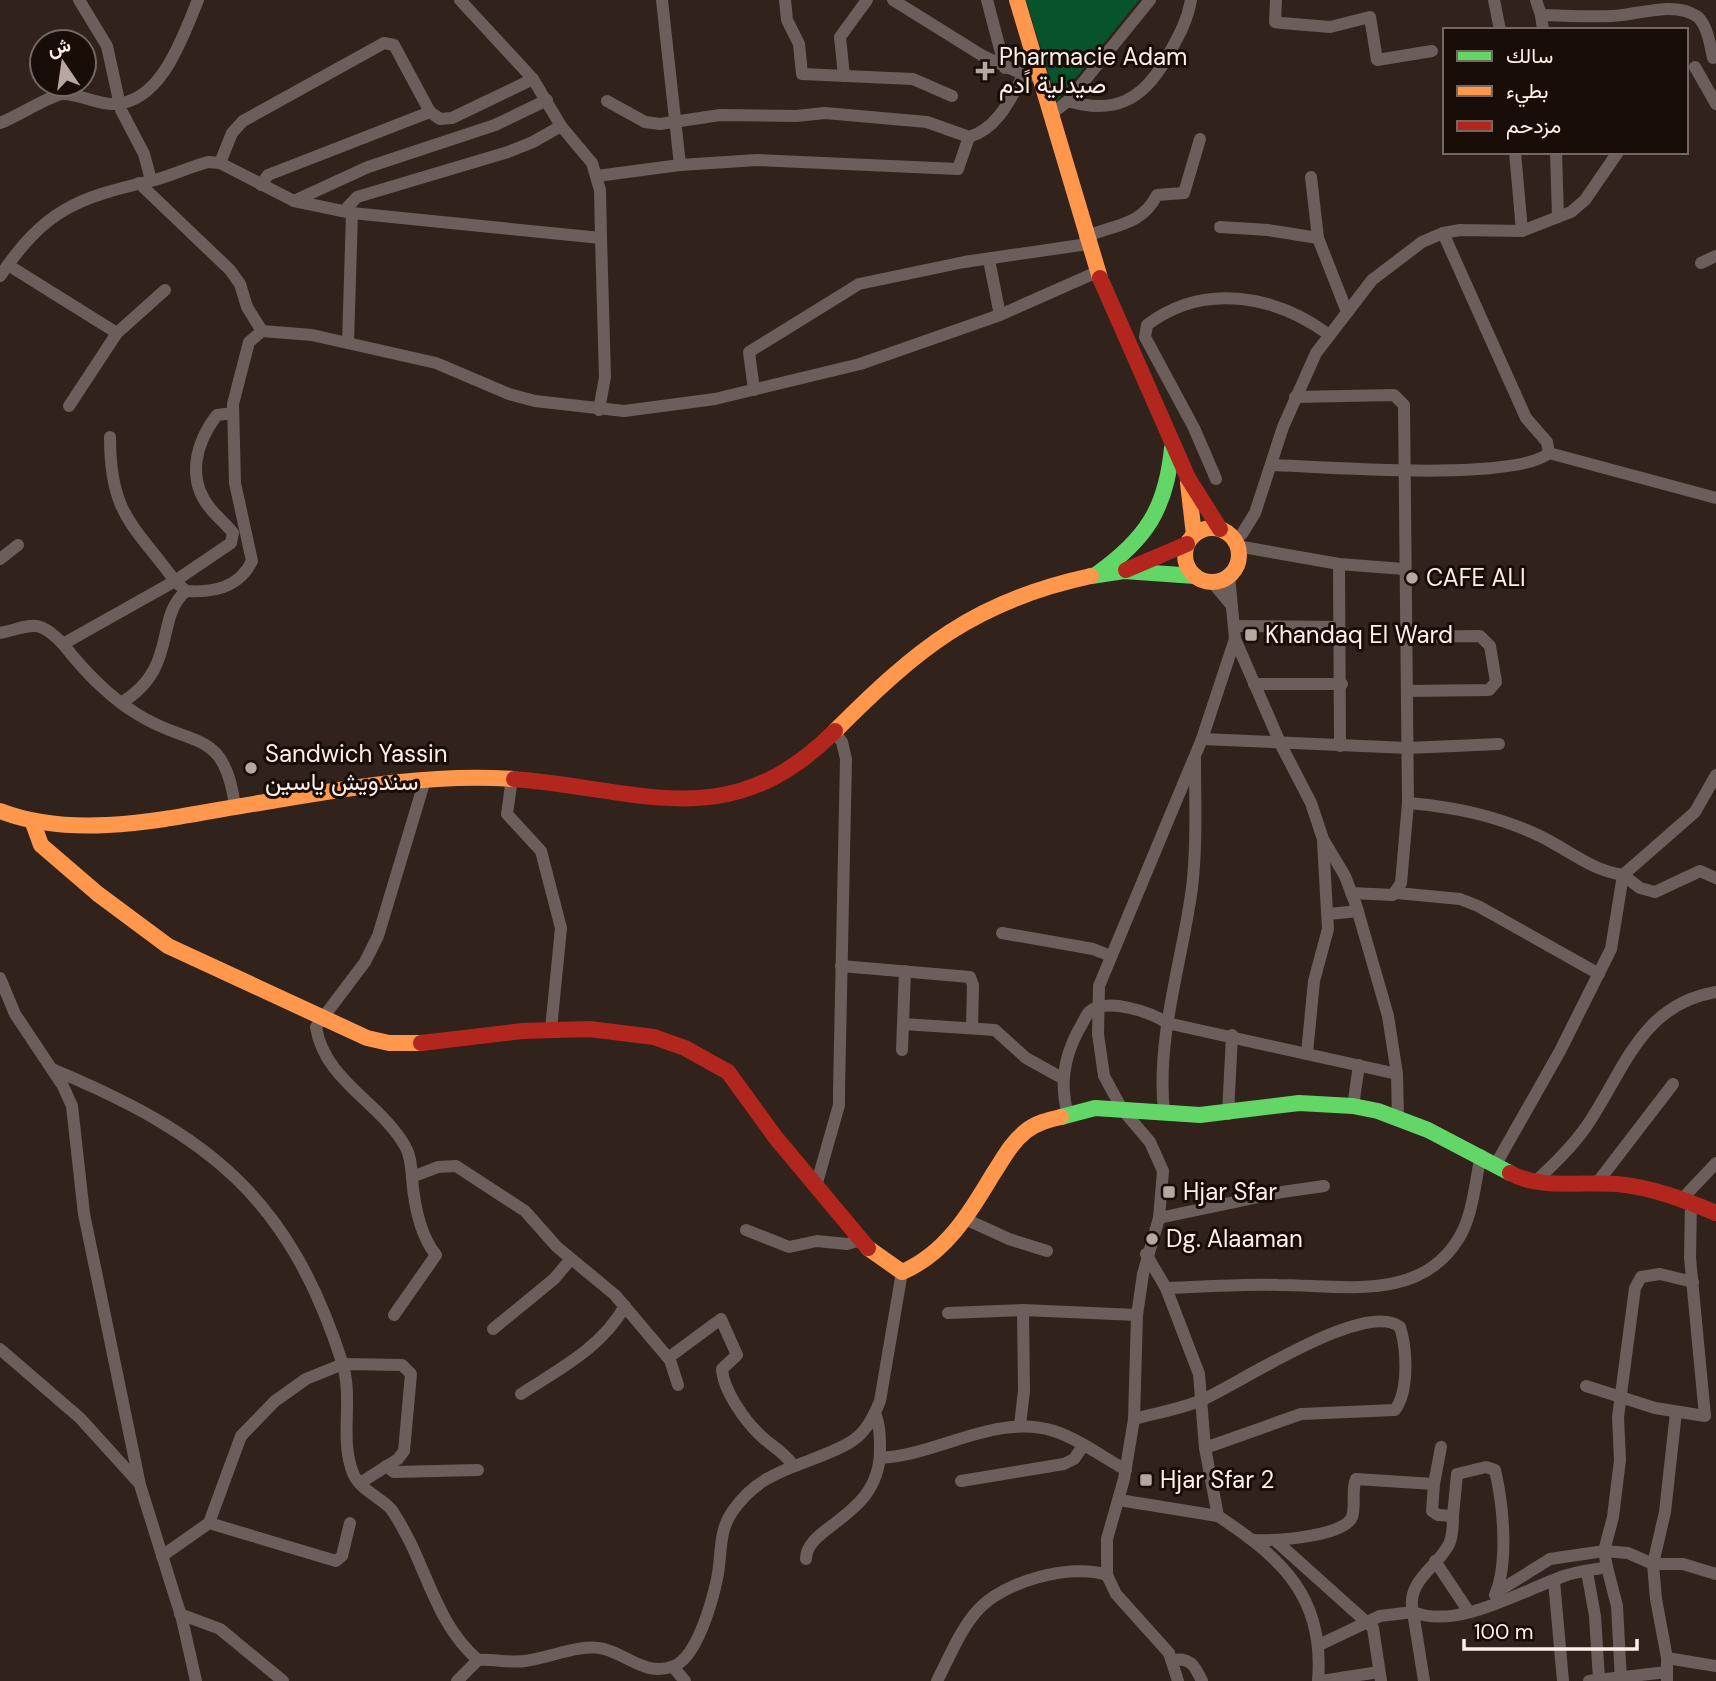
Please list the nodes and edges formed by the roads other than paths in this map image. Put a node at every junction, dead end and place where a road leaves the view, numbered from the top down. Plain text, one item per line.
1 (79, 0) edge
2 (198, 0) edge
3 (460, 0) edge
4 (662, 0) edge
5 (785, 0) edge
6 (867, 0) edge
7 (893, 0) edge
8 (987, 0) edge
9 (1017, 0) edge
10 (1150, 0) edge
11 (1191, 0) edge
12 (1276, 0) edge
13 (1494, 0) edge
14 (1536, 0) edge
15 (1655, 0) edge
16 (1642, 11) junction
17 (1541, 15) junction
18 (1500, 28) edge
19 (1543, 28) edge
20 (1432, 51) dead end
21 (1715, 58) edge
22 (1006, 68) junction
23 (1691, 70) edge
24 (844, 76) junction
25 (1032, 77) junction
26 (533, 79) junction
27 (952, 96) dead end
28 (547, 100) junction
29 (607, 101) dead end
30 (1068, 102) junction
31 (119, 104) junction
32 (1716, 104) edge
33 (430, 112) junction
34 (1050, 115) junction
35 (675, 122) junction
36 (0, 123) edge
37 (561, 126) junction
38 (969, 137) junction
39 (1200, 139) dead end
40 (1515, 154) edge
41 (1556, 154) edge
42 (1617, 154) edge
43 (220, 163) junction
44 (680, 164) junction
45 (597, 176) junction
46 (1311, 177) dead end
47 (145, 182) junction
48 (261, 185) junction
49 (294, 201) junction
50 (348, 212) junction
51 (1558, 217) junction
52 (1220, 227) dead end
53 (1522, 231) junction
54 (1443, 233) junction
55 (601, 238) junction
56 (1318, 238) junction
57 (1087, 240) junction
58 (1716, 256) edge
59 (989, 260) junction
60 (1701, 263) dead end
61 (8, 265) junction
62 (1097, 272) junction
63 (0, 276) edge
64 (165, 290) dead end
65 (1347, 312) junction
66 (1000, 315) junction
67 (262, 331) junction
68 (117, 333) junction
69 (1328, 334) junction
70 (348, 343) junction
71 (1157, 360) junction
72 (1139, 368) junction
73 (754, 390) junction
74 (1295, 397) junction
75 (69, 406) dead end
76 (599, 410) junction
77 (233, 413) junction
78 (110, 437) dead end
79 (1172, 442) junction
80 (1549, 453) junction
81 (1272, 465) junction
82 (1404, 472) junction
83 (1188, 478) junction
84 (1216, 479) dead end
85 (1716, 498) edge
86 (1230, 538) junction
87 (233, 540) junction
88 (1191, 540) junction
89 (18, 545) dead end
90 (251, 549) junction
91 (0, 559) edge
92 (1339, 564) junction
93 (1404, 569) junction
94 (1123, 571) junction
95 (1093, 576) junction
96 (1195, 576) junction
97 (1229, 576) junction
98 (175, 581) junction
99 (1212, 582) junction
100 (186, 591) junction
101 (1233, 607) junction
102 (1339, 627) junction
103 (0, 633) edge
104 (1236, 633) junction
105 (1406, 637) junction
106 (63, 644) junction
107 (1254, 684) junction
108 (1342, 684) junction
109 (1408, 691) junction
110 (121, 703) junction
111 (834, 731) junction
112 (1202, 739) junction
113 (1499, 744) dead end
114 (1280, 745) junction
115 (1340, 746) junction
116 (1408, 748) junction
117 (1195, 755) junction
118 (1716, 775) edge
119 (512, 778) junction
120 (425, 780) junction
121 (1408, 803) junction
122 (234, 806) junction
123 (0, 811) edge
124 (33, 823) junction
125 (1323, 839) junction
126 (1623, 875) junction
127 (1716, 878) edge
128 (1351, 893) junction
129 (1397, 893) junction
130 (1358, 911) junction
131 (1329, 914) junction
132 (1002, 933) dead end
133 (1111, 956) junction
134 (841, 966) junction
135 (905, 971) junction
136 (1599, 974) junction
137 (0, 978) edge
138 (1715, 995) edge
139 (1098, 1007) junction
140 (321, 1016) junction
141 (1167, 1023) junction
142 (903, 1024) junction
143 (972, 1028) junction
144 (551, 1029) junction
145 (1232, 1035) junction
146 (902, 1050) dead end
147 (1307, 1053) junction
148 (1359, 1065) junction
149 (52, 1069) junction
150 (1397, 1074) junction
151 (1062, 1078) junction
152 (1672, 1084) dead end
153 (1353, 1106) junction
154 (1122, 1109) junction
155 (1164, 1112) junction
156 (1228, 1114) junction
157 (1068, 1116) junction
158 (1398, 1119) junction
159 (1481, 1156) junction
160 (1716, 1163) edge
161 (1496, 1164) junction
162 (412, 1177) junction
163 (1535, 1183) junction
164 (1597, 1183) junction
165 (816, 1186) junction
166 (1324, 1186) dead end
167 (1686, 1201) junction
168 (1716, 1213) edge
169 (963, 1218) junction
170 (1159, 1218) junction
171 (746, 1230) dead end
172 (861, 1240) junction
173 (1047, 1251) dead end
174 (1146, 1254) junction
175 (571, 1258) junction
176 (902, 1272) junction
177 (1693, 1283) junction
178 (1166, 1287) junction
179 (625, 1306) junction
180 (1023, 1310) junction
181 (948, 1313) dead end
182 (394, 1315) dead end
183 (1137, 1315) junction
184 (493, 1329) dead end
185 (0, 1349) edge
186 (668, 1358) junction
187 (343, 1364) junction
188 (678, 1385) dead end
189 (1586, 1386) dead end
190 (521, 1394) dead end
191 (1620, 1395) junction
192 (1200, 1401) junction
193 (1676, 1412) junction
194 (875, 1413) junction
195 (1134, 1419) junction
196 (1020, 1425) junction
197 (1083, 1446) junction
198 (1441, 1447) dead end
199 (1205, 1448) junction
200 (880, 1458) junction
201 (792, 1464) junction
202 (386, 1466) junction
203 (478, 1470) dead end
204 (1126, 1470) junction
205 (961, 1481) dead end
206 (360, 1483) junction
207 (1434, 1484) junction
208 (140, 1485) junction
209 (1119, 1500) junction
210 (1218, 1516) junction
211 (1453, 1516) junction
212 (350, 1522) dead end
213 (208, 1523) junction
214 (1254, 1540) junction
215 (1276, 1541) junction
216 (1604, 1551) junction
217 (162, 1556) junction
218 (806, 1559) dead end
219 (1435, 1561) junction
220 (1653, 1564) junction
221 (1607, 1567) junction
222 (1587, 1572) junction
223 (1716, 1574) edge
224 (1107, 1575) junction
225 (1554, 1581) junction
226 (1497, 1592) junction
227 (1491, 1604) junction
228 (1413, 1612) junction
229 (1469, 1612) junction
230 (180, 1614) junction
231 (1370, 1623) junction
232 (1319, 1645) junction
233 (1667, 1658) junction
234 (478, 1660) junction
235 (1173, 1660) junction
236 (1716, 1666) edge
237 (673, 1667) junction
238 (1380, 1676) edge
239 (1667, 1676) edge
240 (1621, 1678) edge
241 (1594, 1680) edge
242 (196, 1681) edge
243 (283, 1681) edge
244 (457, 1681) edge
245 (685, 1681) edge
246 (937, 1681) edge
247 (1178, 1681) edge
248 (1202, 1681) edge
249 (1320, 1681) edge
250 (1424, 1681) edge
251 (1563, 1681) edge

1 - 31 street
2 - 31 street
3 - 26 street
4 - 35 street
5 - 24 street
6 - 24 street
7 - 22 street
8 - 22 street
9 - 25 street
10 - 30 street
11 - 30 street
12 - 20 street
13 - 18 street
14 - 17 street
15 - 16 street
16 - 17 street
16 - 21 street
17 - 19 street
21 - 23 street
22 - 25 street
23 - 32 street
24 - 27 street
25 - 34 street
25 - 38 street
26 - 28 street
26 - 33 street
28 - 37 street
28 - 49 street
29 - 35 street
30 - 34 street
31 - 36 street
31 - 47 street
33 - 43 street
33 - 48 street
34 - 57 street
35 - 38 street
35 - 44 street
37 - 45 street
37 - 50 street
38 - 44 street
39 - 57 street
40 - 53 street
41 - 51 street
42 - 51 street
43 - 47 street
43 - 48 street
44 - 45 street
45 - 55 street
46 - 56 street
47 - 61 street
47 - 67 street
48 - 49 street
49 - 50 street
50 - 55 street
50 - 70 street
51 - 53 street
52 - 56 street
53 - 54 street
54 - 65 street
54 - 80 street
55 - 76 street
56 - 65 street
57 - 59 street
57 - 62 street
58 - 60 street
59 - 66 street
59 - 73 street
61 - 63 street
61 - 68 street
62 - 66 street
62 - 72 street
64 - 68 street
65 - 69 street
66 - 73 street
67 - 70 street
67 - 77 street
68 - 75 street
69 - 71 street
69 - 74 street
70 - 76 street
71 - 72 street
71 - 84 street
72 - 79 street
73 - 76 street
74 - 81 street
74 - 82 street
77 - 87 street
77 - 90 street
78 - 98 street
79 - 83 street
79 - 95 street
80 - 82 street
80 - 85 street
81 - 82 street
81 - 86 street
82 - 93 street
83 - 86 street
83 - 88 street
86 - 88 street
86 - 92 street
86 - 97 street
87 - 90 street
87 - 98 street
88 - 94 street
88 - 96 street
89 - 91 street
90 - 100 street
92 - 93 street
92 - 102 street
93 - 105 street
94 - 95 street
94 - 96 street
95 - 111 street
96 - 99 street
97 - 99 street
97 - 101 street
98 - 100 street
98 - 106 street
99 - 101 street
100 - 110 street
101 - 104 street
102 - 104 street
102 - 108 street
103 - 106 street
104 - 107 street
104 - 112 street
105 - 109 street
105 - 109 street
106 - 110 street
107 - 108 street
107 - 114 street
108 - 115 street
109 - 116 street
110 - 122 street
111 - 119 street
111 - 134 street
112 - 114 street
112 - 117 street
113 - 116 street
114 - 115 street
114 - 125 street
115 - 116 street
116 - 121 street
117 - 133 street
117 - 141 street
118 - 126 street
119 - 120 street
119 - 144 street
120 - 122 street
120 - 140 street
121 - 126 street
121 - 129 street
122 - 124 street
123 - 124 street
124 - 140 street
125 - 128 street
125 - 131 street
126 - 127 street
126 - 136 street
128 - 129 street
128 - 130 street
129 - 136 street
130 - 131 street
130 - 150 street
131 - 147 street
132 - 133 street
133 - 139 street
134 - 135 street
134 - 165 street
135 - 142 street
135 - 143 street
136 - 161 street
137 - 149 street
138 - 163 street
139 - 141 street
139 - 151 street
139 - 154 street
140 - 144 street
140 - 162 street
141 - 145 street
141 - 155 street
142 - 143 street
142 - 146 street
143 - 151 street
144 - 165 street
145 - 147 street
145 - 156 street
147 - 148 street
148 - 150 street
148 - 153 street
149 - 187 street
149 - 208 street
150 - 158 street
151 - 157 street
152 - 164 street
153 - 156 street
153 - 158 street
154 - 155 street
154 - 157 street
154 - 170 street
155 - 156 street
157 - 169 street
158 - 159 street
159 - 161 street
159 - 178 street
160 - 167 street
161 - 163 street
162 - 175 street
162 - 182 street
163 - 164 street
164 - 167 street
165 - 172 street
166 - 170 street
167 - 168 street
167 - 177 street
169 - 173 street
169 - 176 street
170 - 174 street
171 - 172 street
172 - 176 street
174 - 178 street
174 - 183 street
175 - 179 street
175 - 184 street
176 - 194 street
177 - 191 street
177 - 193 street
178 - 192 street
179 - 186 street
179 - 190 street
180 - 181 street
180 - 183 street
180 - 196 street
183 - 195 street
185 - 208 street
186 - 188 street
186 - 201 street
187 - 202 street
187 - 206 street
187 - 213 street
189 - 191 street
191 - 193 street
191 - 216 street
192 - 195 street
192 - 199 street
192 - 199 street
193 - 220 street
194 - 200 street
194 - 201 street
195 - 204 street
196 - 197 street
196 - 200 street
197 - 204 street
197 - 205 street
198 - 207 street
199 - 210 street
200 - 218 street
201 - 237 street
202 - 203 street
202 - 206 street
204 - 209 street
206 - 234 street
207 - 211 street
207 - 215 street
208 - 217 street
209 - 210 street
209 - 224 street
210 - 214 street
211 - 219 street
211 - 226 street
212 - 213 street
213 - 217 street
214 - 215 street
214 - 232 street
215 - 231 street
216 - 220 street
216 - 221 street
216 - 226 street
217 - 230 street
219 - 228 street
219 - 229 street
220 - 223 street
220 - 233 street
221 - 222 street
221 - 240 street
222 - 225 street
222 - 241 street
224 - 235 street
224 - 246 street
225 - 227 street
225 - 251 street
226 - 227 street
227 - 229 street
228 - 229 street
228 - 231 street
228 - 250 street
230 - 242 street
230 - 243 street
231 - 232 street
231 - 238 street
232 - 249 street
233 - 236 street
233 - 239 street
234 - 237 street
234 - 244 street
235 - 247 street
235 - 248 street
237 - 245 street
238 - 249 street
239 - 240 street
240 - 241 street

